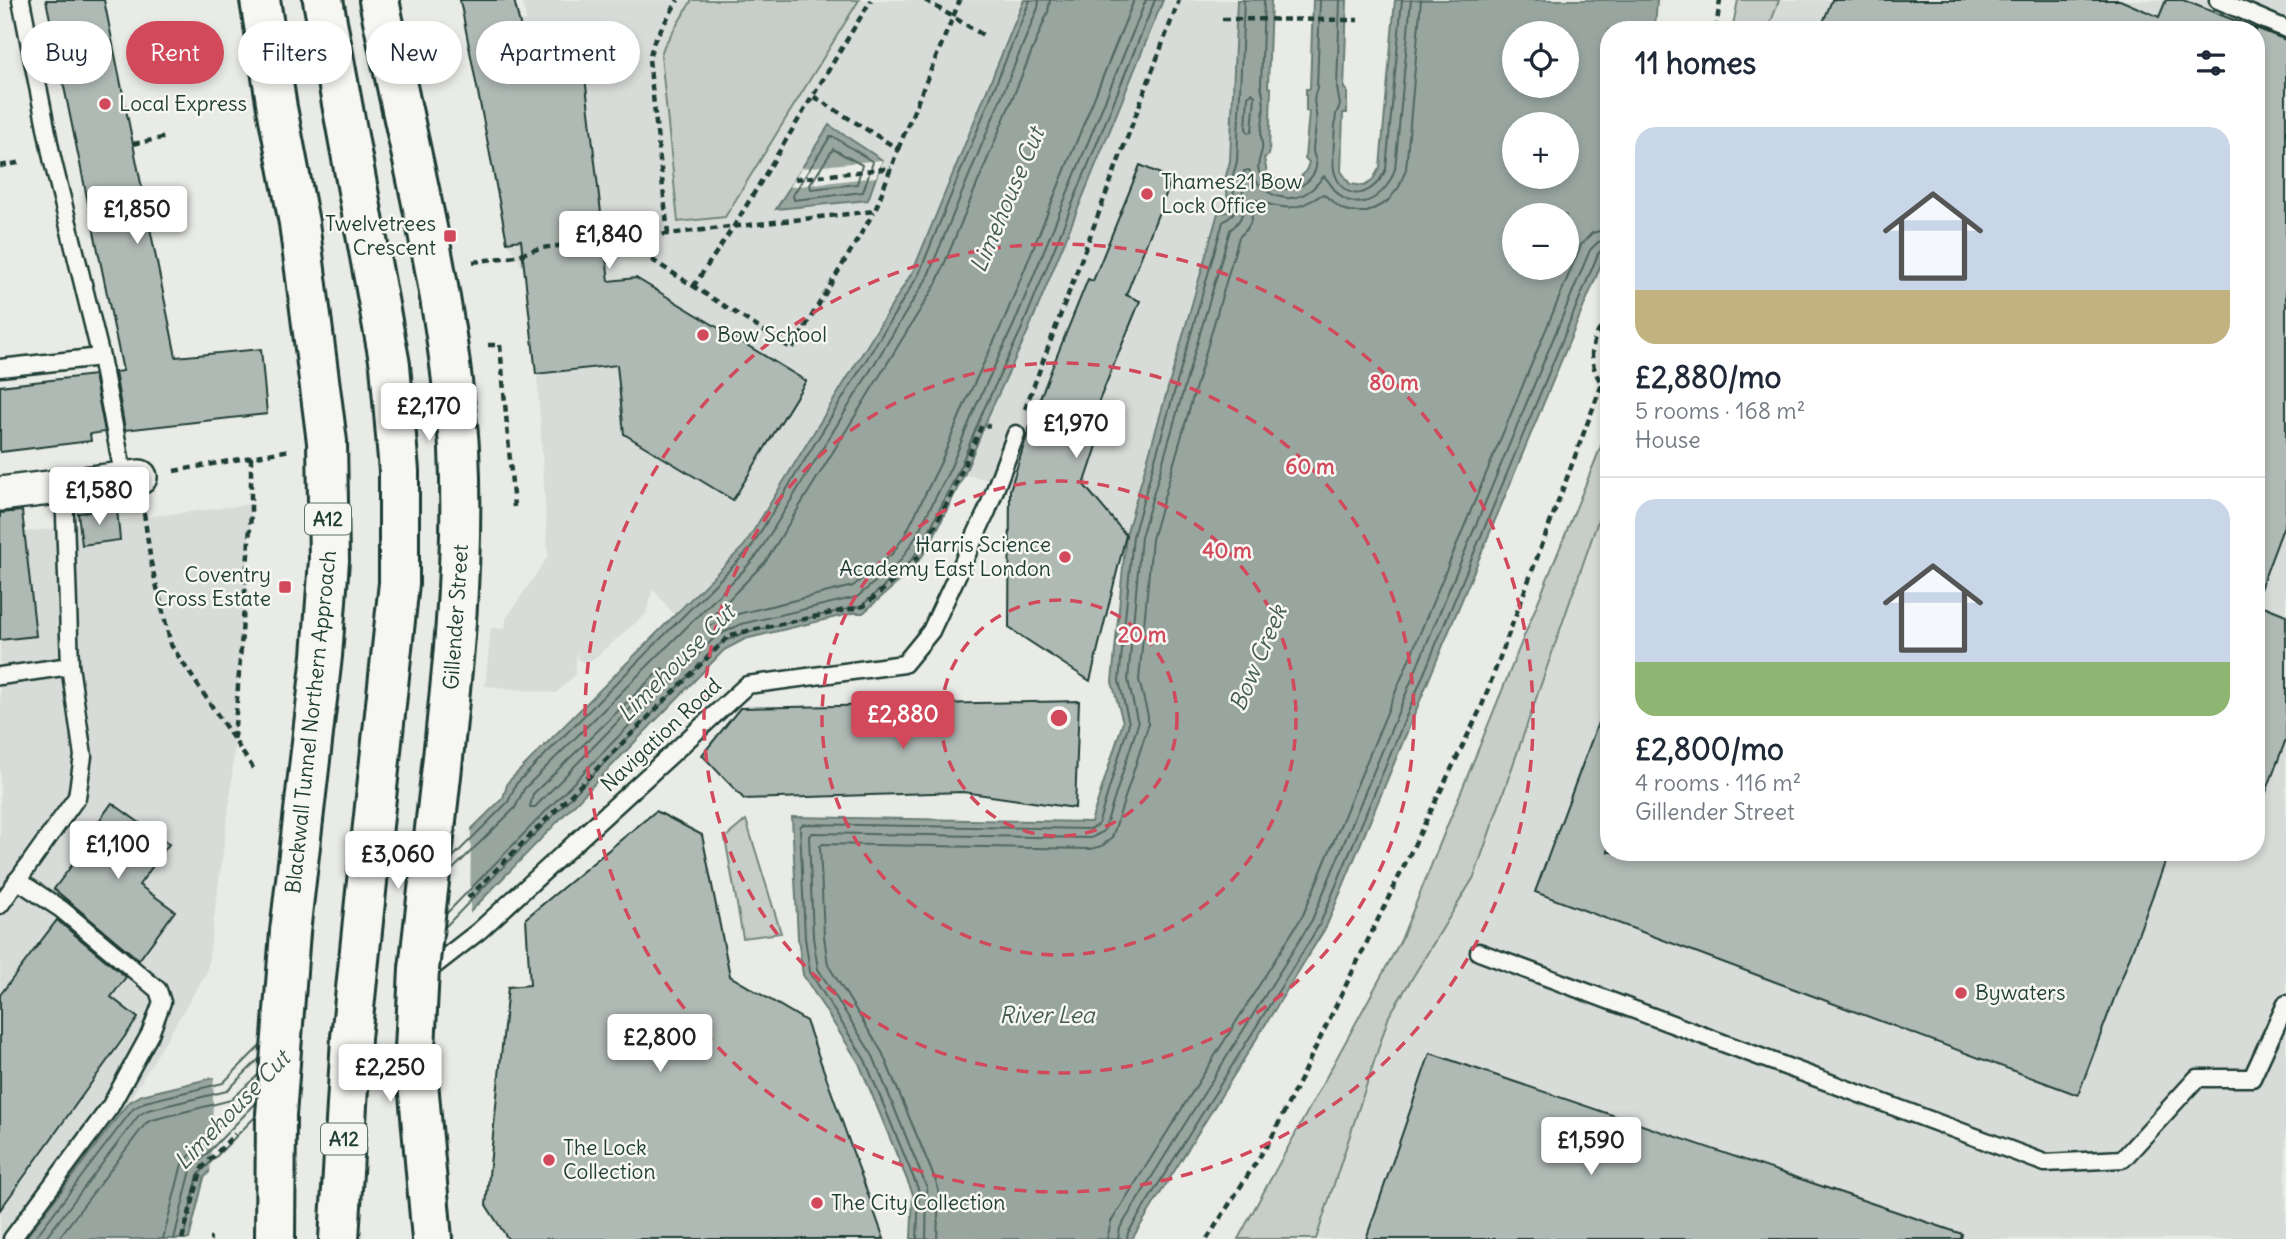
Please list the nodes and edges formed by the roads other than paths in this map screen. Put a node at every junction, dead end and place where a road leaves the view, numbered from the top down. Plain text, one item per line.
1 (21, 0) edge
2 (243, 0) edge
3 (260, 0) edge
4 (323, 0) edge
5 (379, 0) edge
6 (2218, 0) edge
7 (2286, 29) edge
8 (277, 108) junction
9 (101, 357) junction
10 (0, 368) edge
11 (1016, 434) road end
12 (132, 478) joint
13 (64, 486) junction
14 (0, 494) edge
15 (71, 666) junction
16 (0, 676) edge
17 (18, 880) junction
18 (0, 905) edge
19 (1479, 952) dead end
20 (419, 974) junction
21 (2286, 1004) edge
22 (12, 1239) edge
23 (275, 1239) edge
24 (339, 1239) edge
25 (432, 1239) edge

1 - 9 lane
2 - 8 main road
3 - 8 main road, Blackwall Tunnel Northern Approach / A12
4 - 24 main road, A12, bridge
5 - 20 main road, Gillender Street, bridge
6 - 7 lane
8 - 23 main road, Blackwall Tunnel Northern Approach / A12, bridge
9 - 10 lane
9 - 12 lane
11 - 20 lane, Navigation Road
12 - 13 street
13 - 14 street
13 - 15 lane
15 - 16 lane
15 - 17 lane
17 - 18 lane
17 - 22 lane
19 - 21 lane
20 - 25 main road, Gillender Street

